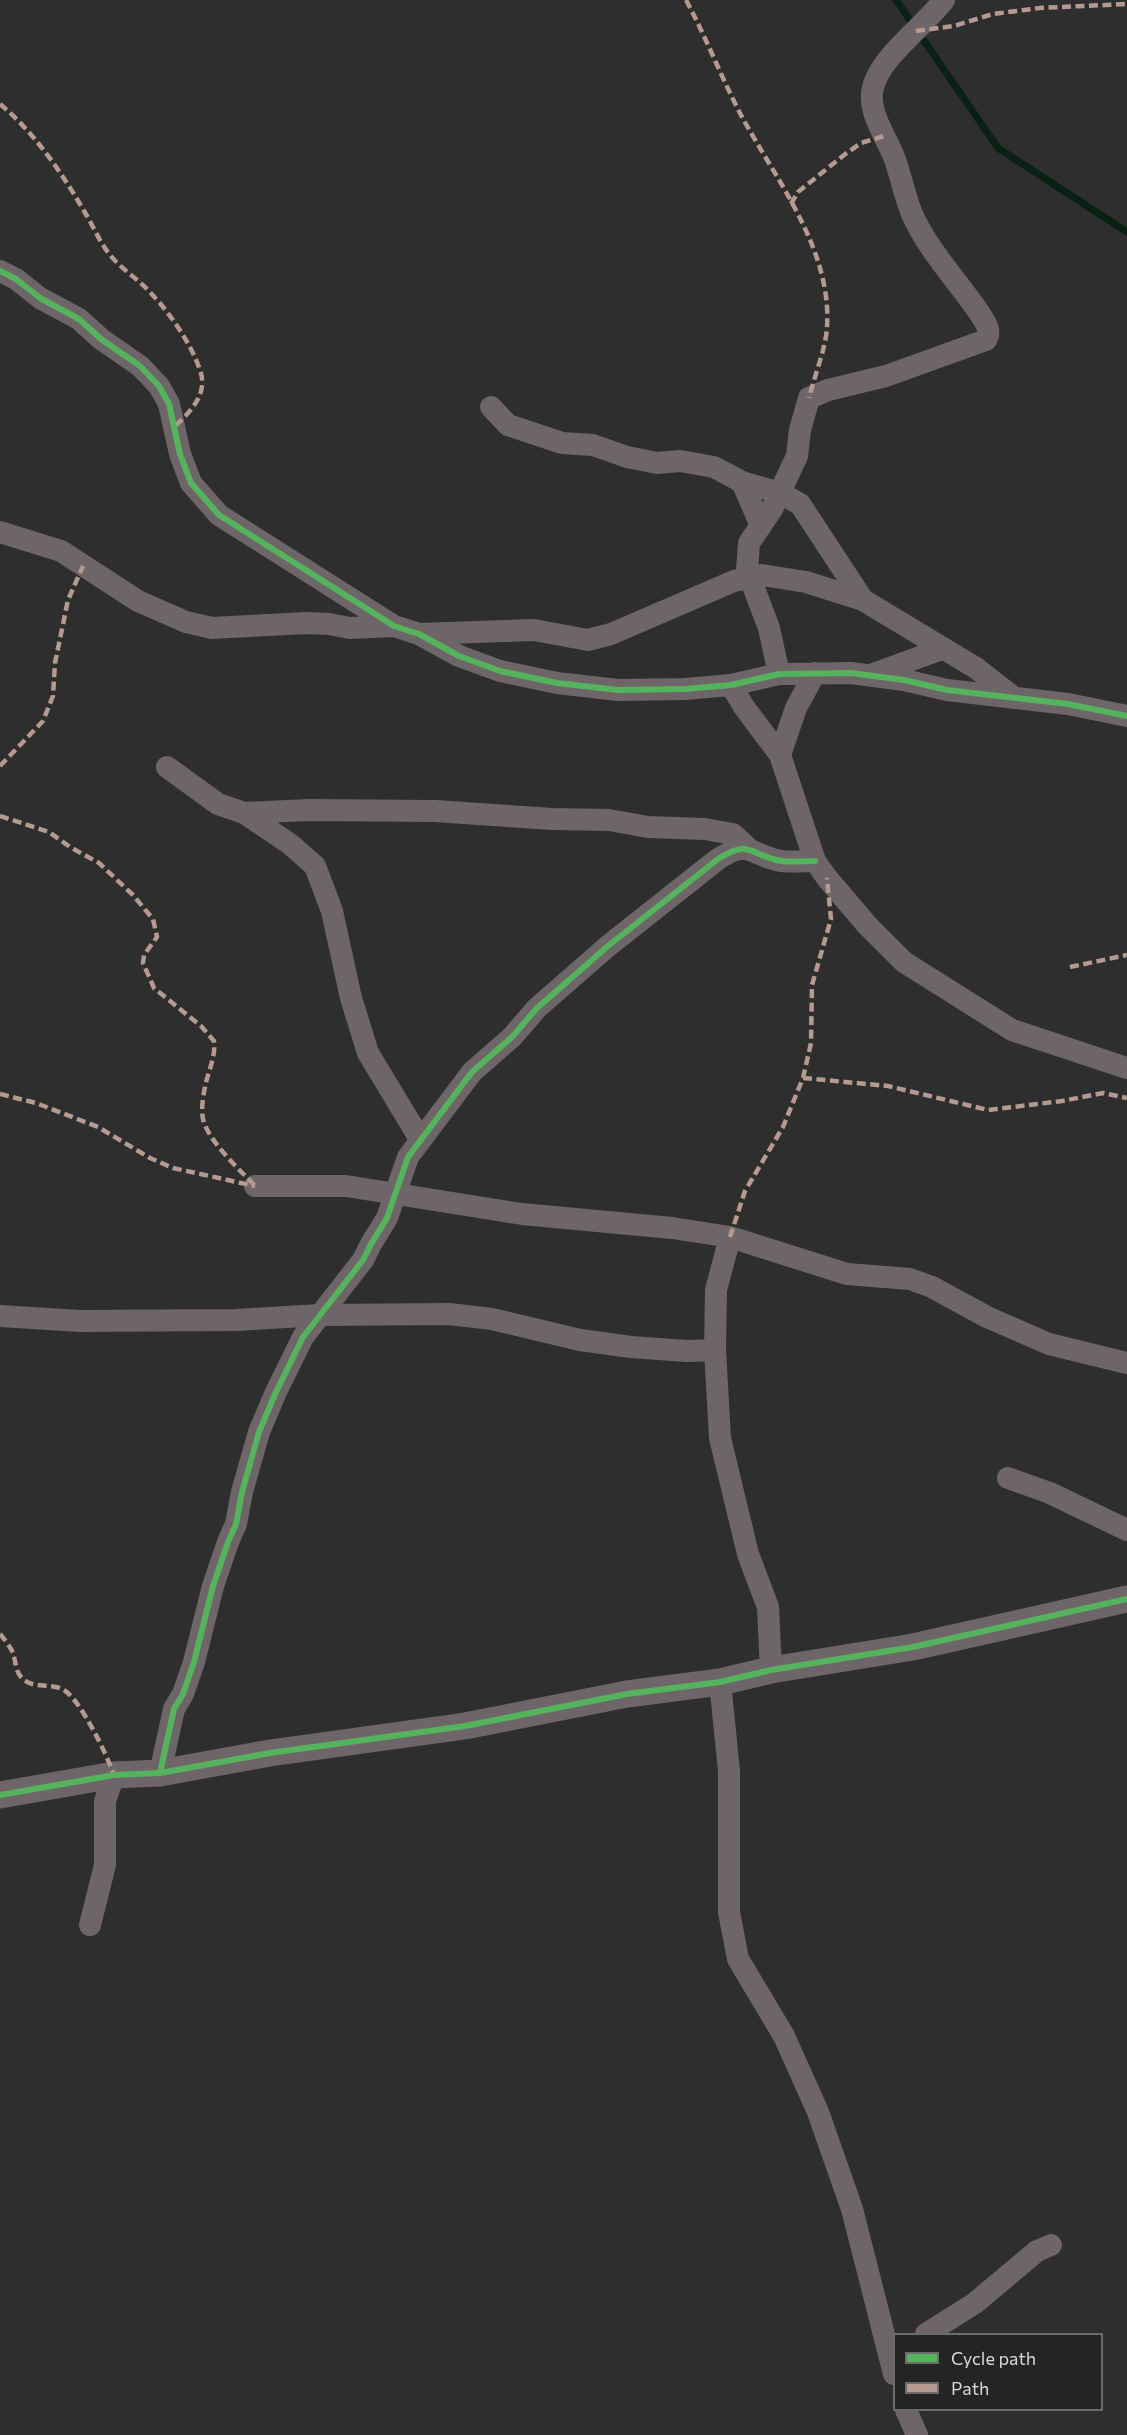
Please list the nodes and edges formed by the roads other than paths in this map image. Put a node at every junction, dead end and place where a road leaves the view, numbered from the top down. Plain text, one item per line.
1 (944, 0) edge
2 (0, 271) edge
3 (491, 407) dead end
4 (742, 482) junction
5 (780, 493) junction
6 (761, 526) junction
7 (0, 532) edge
8 (751, 577) junction
9 (862, 600) junction
10 (394, 626) junction
11 (419, 634) junction
12 (942, 649) junction
13 (779, 674) junction
14 (815, 674) junction
15 (869, 675) junction
16 (731, 685) junction
17 (1013, 697) junction
18 (1127, 716) edge
19 (780, 754) junction
20 (167, 767) dead end
21 (244, 813) junction
22 (748, 848) junction
23 (815, 861) junction
24 (1127, 1068) edge
25 (420, 1139) junction
26 (255, 1186) dead end
27 (395, 1194) junction
28 (730, 1238) junction
29 (321, 1315) junction
30 (0, 1316) edge
31 (715, 1350) junction
32 (1127, 1363) edge
33 (1008, 1478) dead end
34 (1127, 1530) edge
35 (1127, 1599) edge
36 (771, 1670) junction
37 (720, 1682) junction
38 (160, 1773) junction
39 (114, 1775) junction
40 (0, 1796) edge
41 (90, 1925) dead end
42 (1052, 2245) dead end
43 (928, 2333) edge
44 (893, 2361) edge
45 (907, 2411) edge
46 (917, 2435) edge

1 - 5 street
2 - 10 street
3 - 4 street
4 - 5 street
4 - 6 street
5 - 6 street
5 - 9 street
6 - 8 street
7 - 10 street
8 - 9 street
8 - 11 street
8 - 13 street
9 - 12 street
10 - 11 street
11 - 16 street
12 - 15 street
12 - 17 street
13 - 14 street
13 - 16 street
14 - 15 street
14 - 19 street
15 - 17 street
16 - 19 street
17 - 18 street
19 - 23 street
20 - 21 street
21 - 22 street
21 - 25 street
22 - 23 street
22 - 25 street
23 - 24 street
25 - 27 street
26 - 27 street
27 - 28 street
27 - 29 street
28 - 31 street
28 - 32 street
29 - 30 street
29 - 31 street
29 - 38 street
31 - 36 street
33 - 34 street
35 - 36 street
36 - 37 street
37 - 38 street
37 - 44 street
38 - 39 street
39 - 40 street
39 - 41 street
42 - 43 street
45 - 46 street

